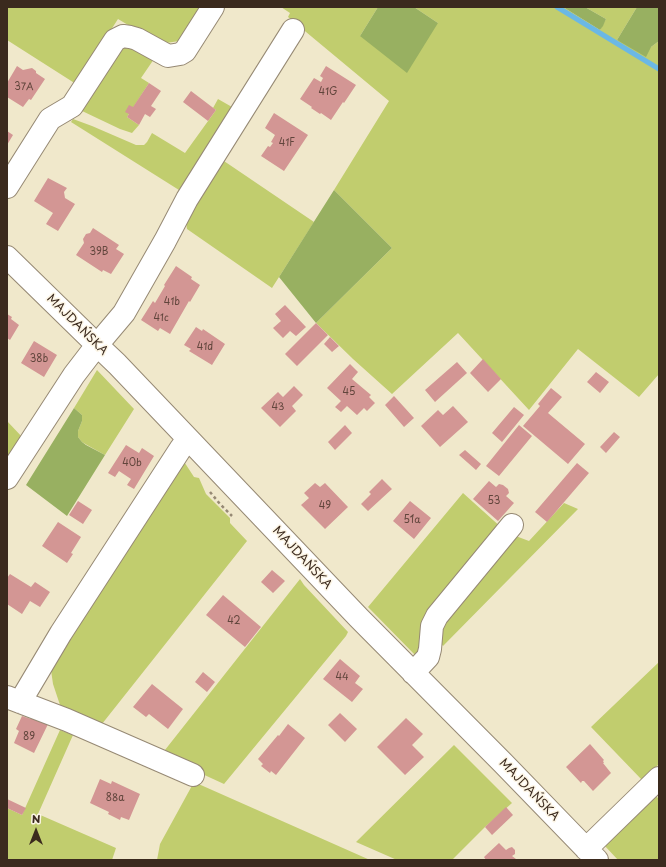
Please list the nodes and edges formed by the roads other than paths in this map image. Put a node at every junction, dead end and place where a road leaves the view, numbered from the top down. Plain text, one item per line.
1 (213, 7) edge
2 (293, 30) dead end
3 (7, 187) edge
4 (7, 257) edge
5 (97, 345) junction
6 (188, 439) junction
7 (7, 478) edge
8 (512, 525) dead end
9 (413, 673) junction
10 (14, 700) edge
11 (193, 775) dead end
12 (659, 778) edge
13 (592, 854) edge

1 - 3 street
2 - 5 street
4 - 5 street, MAJDAŃSKA
5 - 6 street, MAJDAŃSKA
5 - 7 street
6 - 9 street, MAJDAŃSKA
6 - 10 street
8 - 9 street
9 - 13 street, MAJDAŃSKA
10 - 11 street
12 - 13 street

